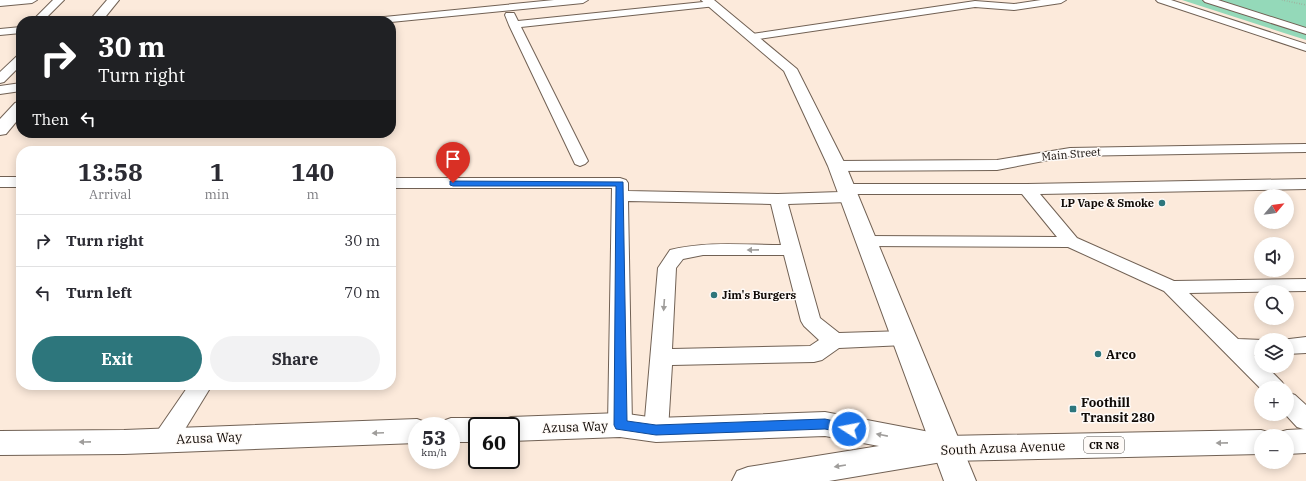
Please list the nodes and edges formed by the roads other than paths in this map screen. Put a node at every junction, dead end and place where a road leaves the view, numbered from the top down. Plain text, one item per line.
1 (32, 0) edge
2 (59, 0) edge
3 (113, 0) edge
4 (583, 0) edge
5 (1061, 0) edge
6 (1161, 0) edge
7 (1208, 0) edge
8 (710, 2) edge
9 (0, 3) edge
10 (509, 13) dead end
11 (42, 16) edge
12 (99, 16) edge
13 (396, 19) edge
14 (514, 25) junction
15 (16, 30) edge
16 (1306, 31) edge
17 (0, 32) edge
18 (752, 37) junction
19 (1306, 48) edge
20 (16, 63) edge
21 (0, 79) edge
22 (16, 88) edge
23 (0, 90) edge
24 (16, 112) edge
25 (0, 130) edge
26 (1306, 148) edge
27 (580, 161) dead end
28 (837, 166) junction
29 (0, 182) edge
30 (16, 182) edge
31 (396, 183) edge
32 (1306, 184) edge
33 (1027, 189) junction
34 (848, 193) junction
35 (620, 196) junction
36 (780, 205) junction
37 (866, 241) junction
38 (1071, 242) junction
39 (792, 250) junction
40 (1306, 285) edge
41 (1171, 287) junction
42 (904, 338) junction
43 (834, 341) junction
44 (1306, 345) edge
45 (1254, 346) edge
46 (1294, 346) edge
47 (1233, 347) junction
48 (661, 357) junction
49 (1267, 381) edge
50 (198, 390) edge
51 (1294, 408) edge
52 (1306, 420) edge
53 (620, 425) junction
54 (520, 429) edge
55 (656, 430) junction
56 (408, 431) edge
57 (165, 440) junction
58 (1306, 441) edge
59 (1254, 442) edge
60 (1294, 442) edge
61 (0, 443) edge
62 (948, 448) junction
63 (748, 481) edge
64 (960, 481) edge

1 - 9 lane
2 - 11 lane
3 - 12 street
4 - 13 lane
5 - 18 lane
6 - 19 lane
7 - 16 lane
8 - 14 lane
8 - 18 street
10 - 14 lane
14 - 27 lane
15 - 17 lane
18 - 28 street
20 - 21 lane
22 - 23 lane
24 - 25 street
26 - 28 lane, Main Street
28 - 34 street
29 - 30 lane
31 - 35 lane
32 - 33 lane
33 - 34 lane
33 - 38 lane
34 - 36 lane
34 - 37 street
35 - 36 lane
35 - 53 lane
36 - 39 lane
37 - 38 lane
37 - 42 street
38 - 41 lane
39 - 43 lane
39 -> 48 lane
40 - 41 lane
41 - 47 lane
42 - 43 lane
42 - 62 street
43 - 48 lane
44 - 46 lane
45 - 47 lane
47 - 49 lane
48 - 55 lane
50 - 57 lane
51 - 52 lane
53 - 54 street, Azusa Way
53 - 55 street, Azusa Way
62 -> 55 street, Azusa Way
56 -> 57 street, Azusa Way
57 -> 61 street, Azusa Way
58 - 60 street
59 -> 62 street, South Azusa Avenue / CR N8
62 -> 63 street, South Azusa Avenue / CR N8
62 - 64 street

